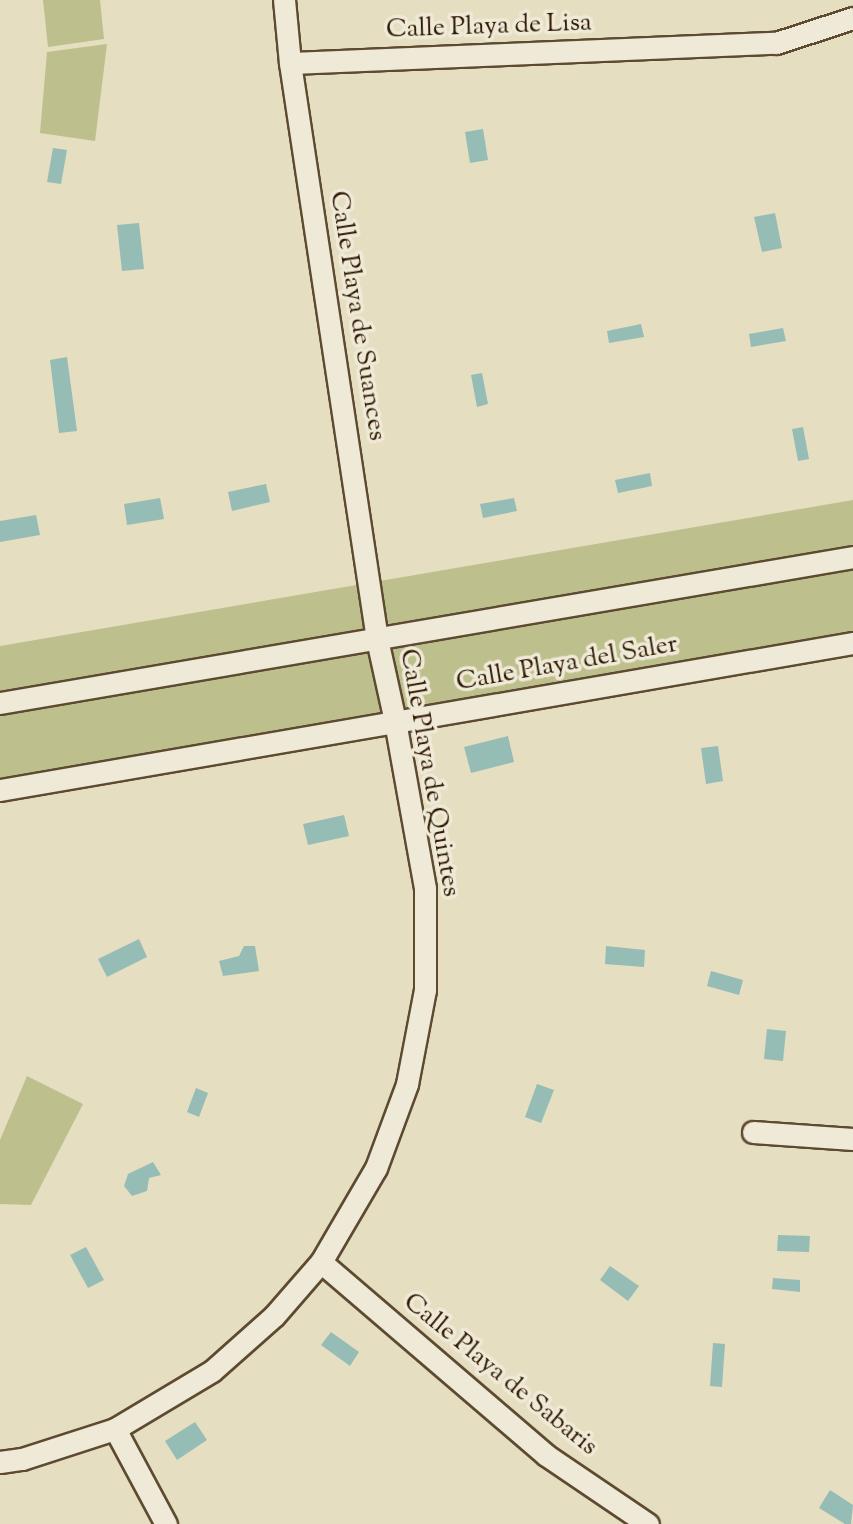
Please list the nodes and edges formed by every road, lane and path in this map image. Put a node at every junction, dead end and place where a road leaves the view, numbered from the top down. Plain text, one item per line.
1 (284, 0) edge
2 (853, 18) edge
3 (290, 63) junction
4 (853, 557) edge
5 (377, 639) junction
6 (853, 643) edge
7 (0, 703) edge
8 (395, 721) junction
9 (0, 790) edge
10 (753, 1132) dead end
11 (853, 1139) edge
12 (321, 1262) junction
13 (115, 1429) junction
14 (0, 1462) edge
15 (166, 1524) edge
16 (648, 1524) edge

1 - 3 street, Calle Playa de Suances
2 - 3 street, Calle Playa de Lisa
3 - 5 street, Calle Playa de Suances
4 - 5 street
5 - 7 street
5 - 8 street, Calle Playa de Quintes
6 - 8 street, Calle Playa del Saler
8 - 9 street, Calle Playa del Saler
8 - 12 street, Calle Playa de Quintes
10 - 11 street
12 - 13 street, Calle Playa de Quintes
12 - 16 street, Calle Playa de Sabaris
13 - 14 street, Calle Playa de Quintes
13 - 15 street

